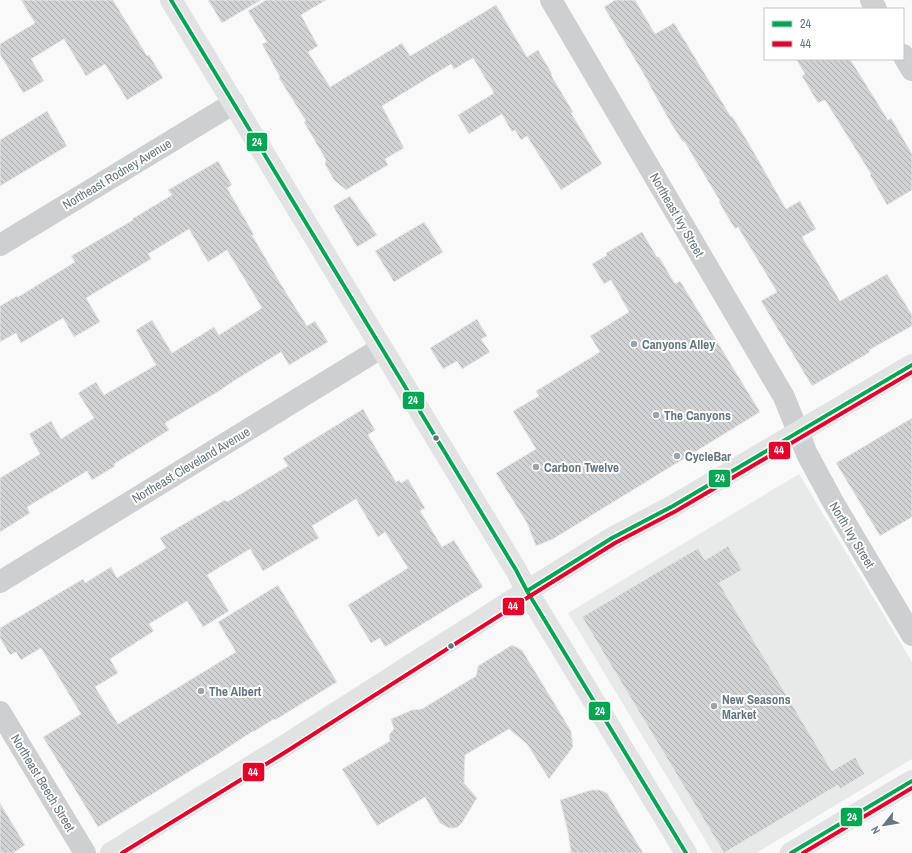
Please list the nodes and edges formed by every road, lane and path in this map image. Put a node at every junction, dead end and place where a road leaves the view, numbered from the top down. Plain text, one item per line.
1 (171, 0) edge
2 (551, 0) edge
3 (904, 57) edge
4 (912, 70) edge
5 (234, 103) junction
6 (0, 245) edge
7 (381, 348) junction
8 (912, 365) edge
9 (798, 432) junction
10 (0, 582) edge
11 (527, 591) junction
12 (912, 635) edge
13 (0, 712) edge
14 (912, 782) edge
15 (85, 853) edge
16 (111, 853) edge
17 (686, 853) edge
18 (791, 853) edge

1 - 5 main road
2 - 9 street, Northeast Ivy Street
3 - 4 street
5 - 6 street, Northeast Rodney Avenue
5 - 7 main road
7 - 10 street, Northeast Cleveland Avenue
7 - 11 main road
8 - 9 main road
9 - 11 main road
9 - 12 street, North Ivy Street
11 - 16 main road
11 - 17 main road
13 - 15 street, Northeast Beech Street
14 - 18 main road

